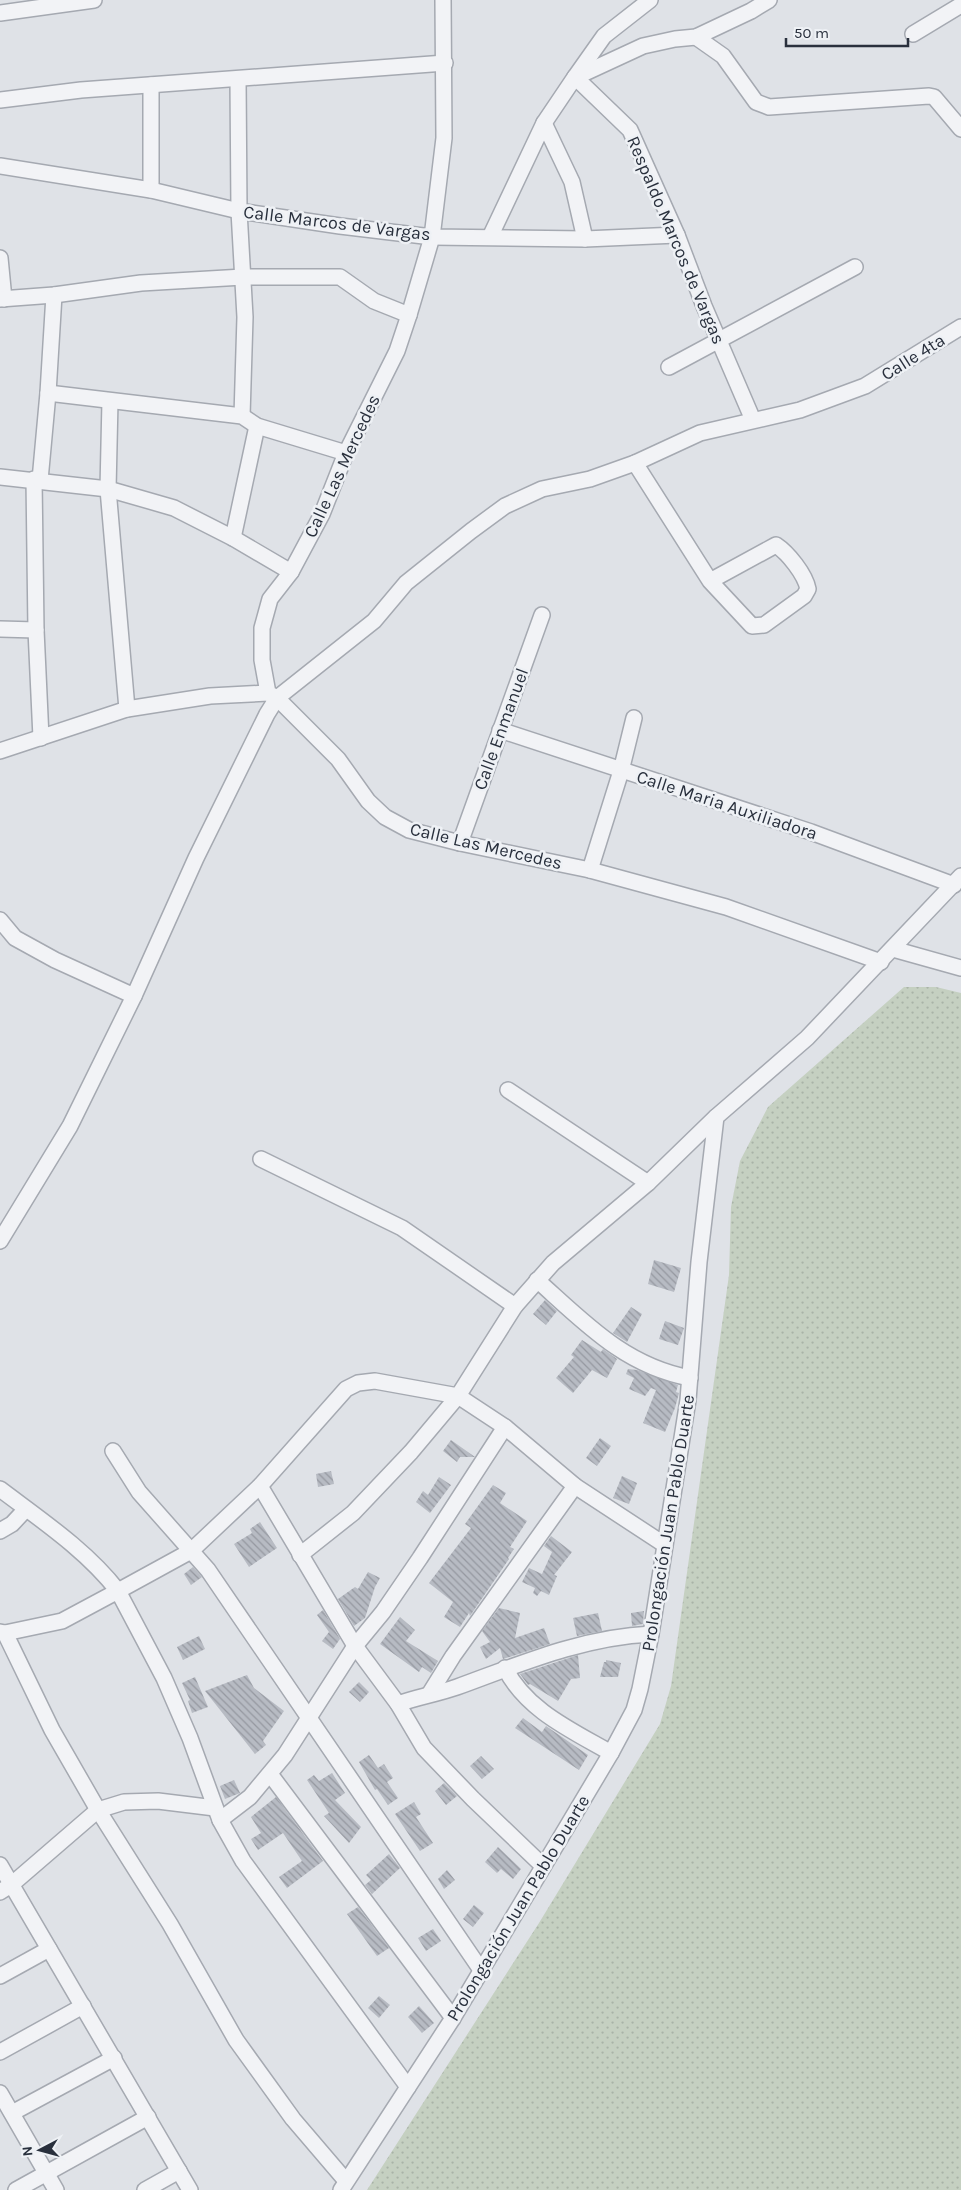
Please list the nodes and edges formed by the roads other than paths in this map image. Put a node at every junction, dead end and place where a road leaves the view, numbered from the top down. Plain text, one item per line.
1 (94, 0) edge
2 (444, 0) edge
3 (650, 0) edge
4 (769, 0) edge
5 (961, 5) edge
6 (0, 13) edge
7 (913, 34) dead end
8 (696, 37) junction
9 (445, 63) junction
10 (574, 77) junction
11 (238, 79) junction
12 (151, 85) junction
13 (0, 100) edge
14 (544, 123) junction
15 (961, 129) edge
16 (0, 166) edge
17 (151, 190) junction
18 (239, 212) junction
19 (677, 236) junction
20 (432, 237) junction
21 (490, 237) junction
22 (585, 239) junction
23 (0, 258) edge
24 (855, 267) dead end
25 (243, 277) junction
26 (54, 295) junction
27 (2, 299) edge
28 (410, 315) junction
29 (961, 328) edge
30 (719, 342) junction
31 (669, 367) dead end
32 (48, 393) junction
33 (110, 401) junction
34 (242, 416) junction
35 (753, 420) junction
36 (257, 426) junction
37 (346, 453) junction
38 (635, 463) junction
39 (0, 477) edge
40 (37, 479) junction
41 (108, 489) junction
42 (233, 538) junction
43 (291, 572) junction
44 (710, 581) junction
45 (542, 615) dead end
46 (0, 630) edge
47 (36, 630) junction
48 (273, 696) junction
49 (127, 709) junction
50 (634, 718) dead end
51 (500, 730) junction
52 (41, 738) junction
53 (0, 751) edge
54 (621, 771) junction
55 (460, 843) junction
56 (590, 870) junction
57 (957, 880) edge
58 (0, 920) edge
59 (893, 949) junction
60 (881, 962) junction
61 (961, 968) edge
62 (134, 996) junction
63 (508, 1090) dead end
64 (716, 1117) junction
65 (261, 1159) dead end
66 (648, 1183) junction
67 (0, 1241) edge
68 (537, 1280) junction
69 (515, 1306) junction
70 (690, 1378) junction
71 (458, 1396) junction
72 (505, 1427) junction
73 (113, 1451) dead end
74 (260, 1486) junction
75 (575, 1486) junction
76 (0, 1489) edge
77 (26, 1509) junction
78 (0, 1531) edge
79 (666, 1545) junction
80 (191, 1551) junction
81 (300, 1555) junction
82 (118, 1591) junction
83 (2, 1632) edge
84 (651, 1634) junction
85 (355, 1646) junction
86 (505, 1668) junction
87 (430, 1693) junction
88 (398, 1704) junction
89 (309, 1718) junction
90 (611, 1753) junction
91 (270, 1774) junction
92 (98, 1810) junction
93 (218, 1814) junction
94 (0, 1866) edge
95 (543, 1866) junction
96 (5, 1888) edge
97 (49, 1949) junction
98 (481, 1970) junction
99 (0, 1976) edge
100 (83, 2006) junction
101 (453, 2018) junction
102 (0, 2052) edge
103 (114, 2058) junction
104 (408, 2087) junction
105 (0, 2093) edge
106 (12, 2113) junction
107 (148, 2117) junction
108 (178, 2171) junction
109 (46, 2173) junction
110 (344, 2186) edge
111 (16, 2190) edge
112 (56, 2190) edge
113 (145, 2190) edge
114 (190, 2190) edge

1 - 6 street
2 - 9 street, Calle Las Mercedes
3 - 10 street
4 - 8 street
5 - 7 street
8 - 10 street
8 - 15 street
9 - 11 street
9 - 20 street, Calle Las Mercedes
10 - 14 street
10 - 19 street, Respaldo Marcos de Vargas
11 - 12 street
11 - 18 street
12 - 13 street
12 - 17 street
14 - 21 street
14 - 22 street
16 - 17 street, Calle Marcos de Vargas
17 - 18 street, Calle Marcos de Vargas
18 - 20 street, Calle Marcos de Vargas
18 - 25 street
19 - 22 street, Calle Marcos de Vargas
19 - 30 street, Respaldo Marcos de Vargas
20 - 21 street, Calle Marcos de Vargas
20 - 28 street, Calle Las Mercedes
21 - 22 street, Calle Marcos de Vargas
23 - 27 street
24 - 30 street
25 - 26 street
25 - 28 street
25 - 34 street
26 - 27 street
26 - 32 street
28 - 37 street, Calle Las Mercedes
29 - 35 street, Calle 4ta
30 - 31 street
30 - 35 street, Respaldo Marcos de Vargas
32 - 33 street
32 - 40 street
33 - 34 street
33 - 41 street
34 - 36 street
35 - 38 street, Calle 4ta
36 - 37 street
36 - 42 street
37 - 43 street, Calle Las Mercedes
38 - 44 street
38 - 48 street, Calle 4ta
39 - 40 street
40 - 41 street
40 - 47 street
41 - 42 street
41 - 49 street
42 - 43 street
43 - 48 street, Calle Las Mercedes
44 - 44 street
45 - 51 street, Calle Enmanuel
46 - 47 street
47 - 52 street
48 - 49 street
48 - 55 street, Calle Las Mercedes
48 - 62 street
49 - 52 street
50 - 54 street
51 - 54 street, Calle Maria Auxiliadora
51 - 55 street, Calle Enmanuel
52 - 53 street
54 - 56 street
54 - 57 street, Calle Maria Auxiliadora
55 - 56 street, Calle Las Mercedes
56 - 60 street, Calle Las Mercedes
57 - 59 street
58 - 62 street
59 - 60 street
59 - 61 street
60 - 64 street
62 - 67 street
63 - 66 street
64 - 66 street
64 - 70 street, Prolongación Juan Pablo Duarte
65 - 69 street
66 - 68 street
68 - 69 street
68 - 70 street
69 - 71 street
70 - 79 street, Prolongación Juan Pablo Duarte
71 - 72 street
71 - 74 street
71 - 81 street
72 - 75 street
72 - 85 street
73 - 80 street
74 - 80 street
74 - 81 street
75 - 79 street
75 - 87 street
76 - 77 street
77 - 78 street
77 - 82 street
79 - 84 street, Prolongación Juan Pablo Duarte
80 - 82 street
80 - 89 street
81 - 85 street
82 - 83 street
82 - 93 street
83 - 92 street
84 - 86 street
84 - 90 street, Prolongación Juan Pablo Duarte
85 - 88 street
85 - 89 street
86 - 87 street
86 - 90 street
87 - 88 street
88 - 95 street
89 - 91 street
89 - 98 street
90 - 95 street, Prolongación Juan Pablo Duarte
91 - 93 street
91 - 101 street
92 - 93 street
92 - 96 street
92 - 110 street
93 - 104 street
94 - 96 street
95 - 98 street, Prolongación Juan Pablo Duarte
96 - 97 street
97 - 99 street
97 - 100 street
98 - 101 street, Prolongación Juan Pablo Duarte
100 - 102 street
100 - 103 street
101 - 104 street, Prolongación Juan Pablo Duarte
103 - 106 street
103 - 107 street
104 - 110 street, Prolongación Juan Pablo Duarte
105 - 106 street
106 - 109 street
107 - 108 street
107 - 109 street
108 - 113 street
108 - 114 street
109 - 111 street
109 - 112 street

